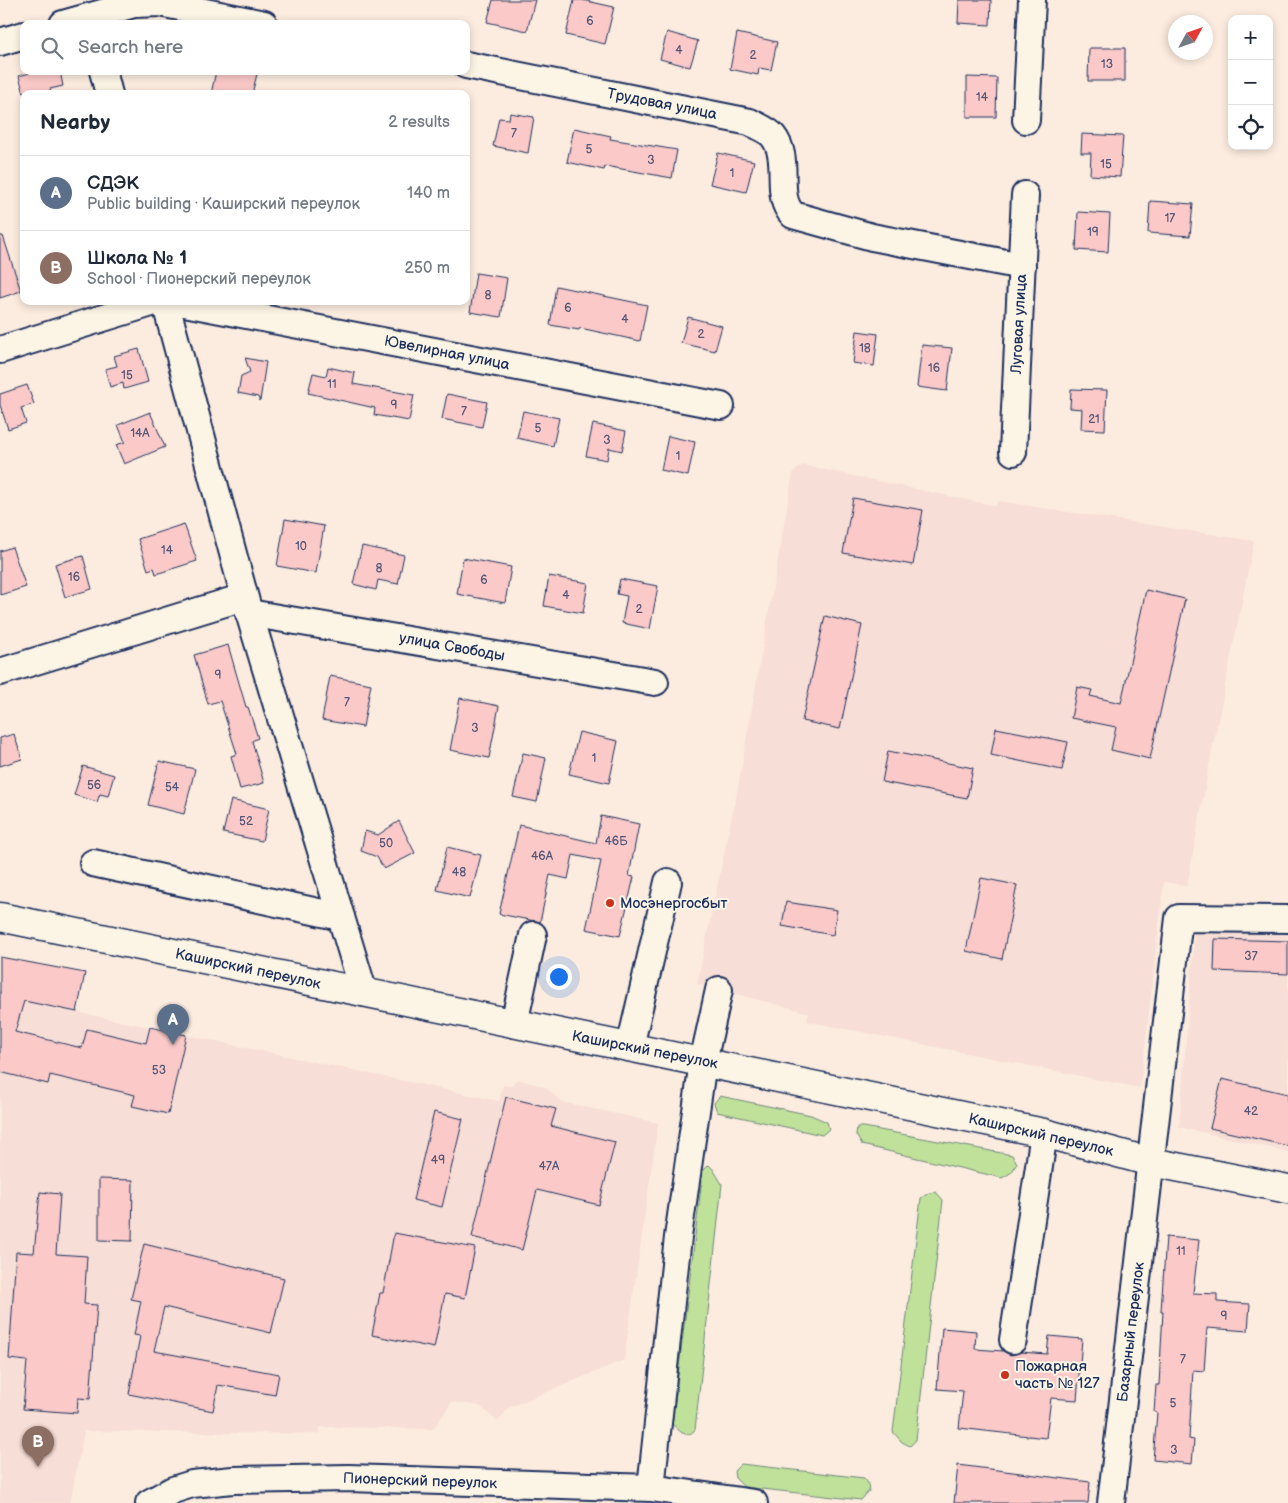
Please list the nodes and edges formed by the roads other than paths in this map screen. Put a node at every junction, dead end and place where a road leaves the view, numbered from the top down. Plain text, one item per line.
1 (1032, 0) edge
2 (88, 14) edge
3 (74, 20) edge
4 (244, 20) edge
5 (20, 36) edge
6 (0, 42) edge
7 (470, 66) edge
8 (104, 75) edge
9 (108, 90) edge
10 (1026, 120) dead end
11 (1025, 196) dead end
12 (1022, 266) junction
13 (145, 305) edge
14 (166, 305) edge
15 (195, 305) edge
16 (0, 350) edge
17 (721, 406) dead end
18 (1013, 452) dead end
19 (246, 605) junction
20 (0, 672) edge
21 (655, 682) dead end
22 (93, 863) dead end
23 (668, 882) dead end
24 (0, 917) edge
25 (341, 917) junction
26 (1288, 919) edge
27 (534, 935) dead end
28 (719, 990) dead end
29 (364, 993) junction
30 (514, 1024) junction
31 (630, 1047) junction
32 (703, 1062) junction
33 (1044, 1133) junction
34 (1151, 1162) junction
35 (1288, 1189) edge
36 (1013, 1340) dead end
37 (646, 1493) edge
38 (149, 1503) edge
39 (754, 1503) edge
40 (1111, 1503) edge

1 - 10 street
2 - 3 street
2 - 4 street
5 - 6 street
7 - 12 street, Трудовая улица
8 - 9 street
11 - 12 street, Луговая улица
12 - 18 street, Луговая улица
13 - 16 street
14 - 19 street
15 - 17 street, Ювелирная улица
19 - 20 street, улица Свободы
19 - 21 street, улица Свободы
19 - 25 street
22 - 25 street
23 - 31 street
24 - 29 main road, Каширский переулок
25 - 29 street
26 - 34 street, Базарный переулок
27 - 30 street
28 - 32 street
29 - 30 main road, Каширский переулок
30 - 31 main road, Каширский переулок
31 - 32 main road, Каширский переулок
32 - 33 main road, Каширский переулок
32 - 37 street
33 - 34 main road, Каширский переулок
33 - 36 street
34 - 35 main road, Каширский переулок
34 - 40 street, Базарный переулок
37 - 38 street, Пионерский переулок
37 - 39 street, Пионерский переулок

